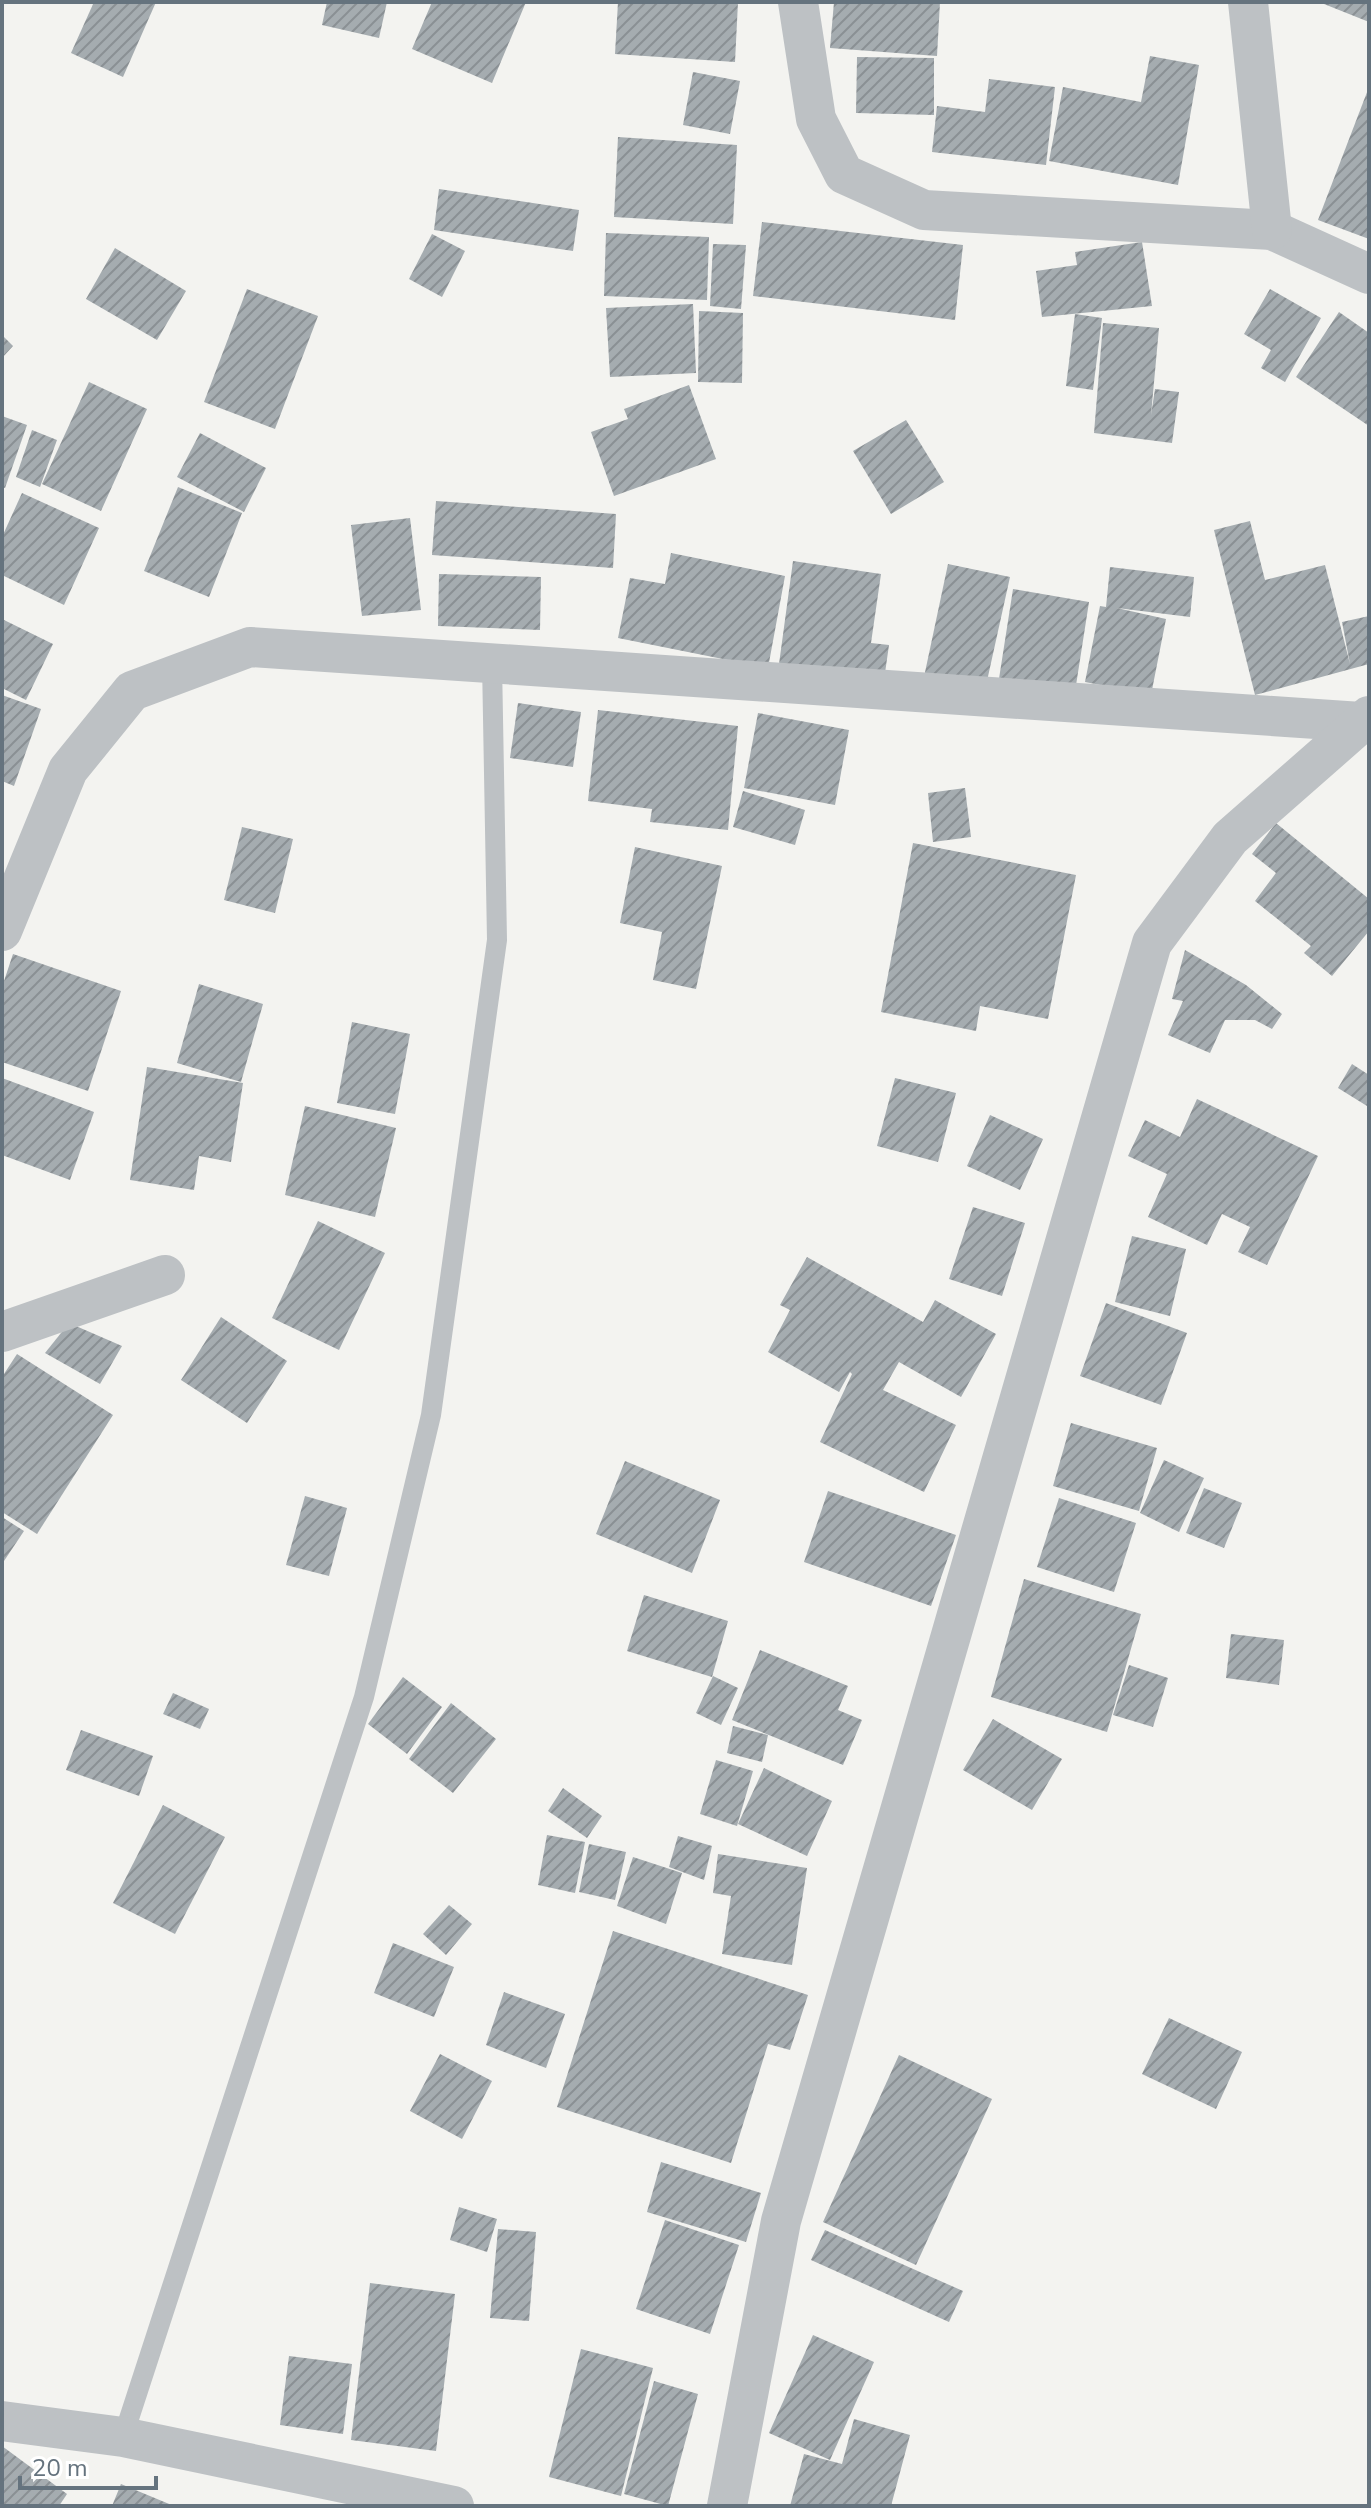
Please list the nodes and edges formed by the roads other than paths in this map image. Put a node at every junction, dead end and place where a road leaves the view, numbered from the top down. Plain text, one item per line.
1 (798, 2) edge
2 (1248, 2) edge
3 (1272, 230) junction
4 (1369, 274) edge
5 (492, 662) junction
6 (1365, 719) edge
7 (2, 931) edge
8 (165, 1275) dead end
9 (2, 1332) edge
10 (2, 2421) edge
11 (123, 2437) junction
12 (454, 2506) edge
13 (727, 2506) edge

1 - 3 street
2 - 3 street
3 - 4 street
5 - 6 street
5 - 7 street
5 - 11 lane
6 - 13 street
8 - 9 street
10 - 11 street
11 - 12 street

